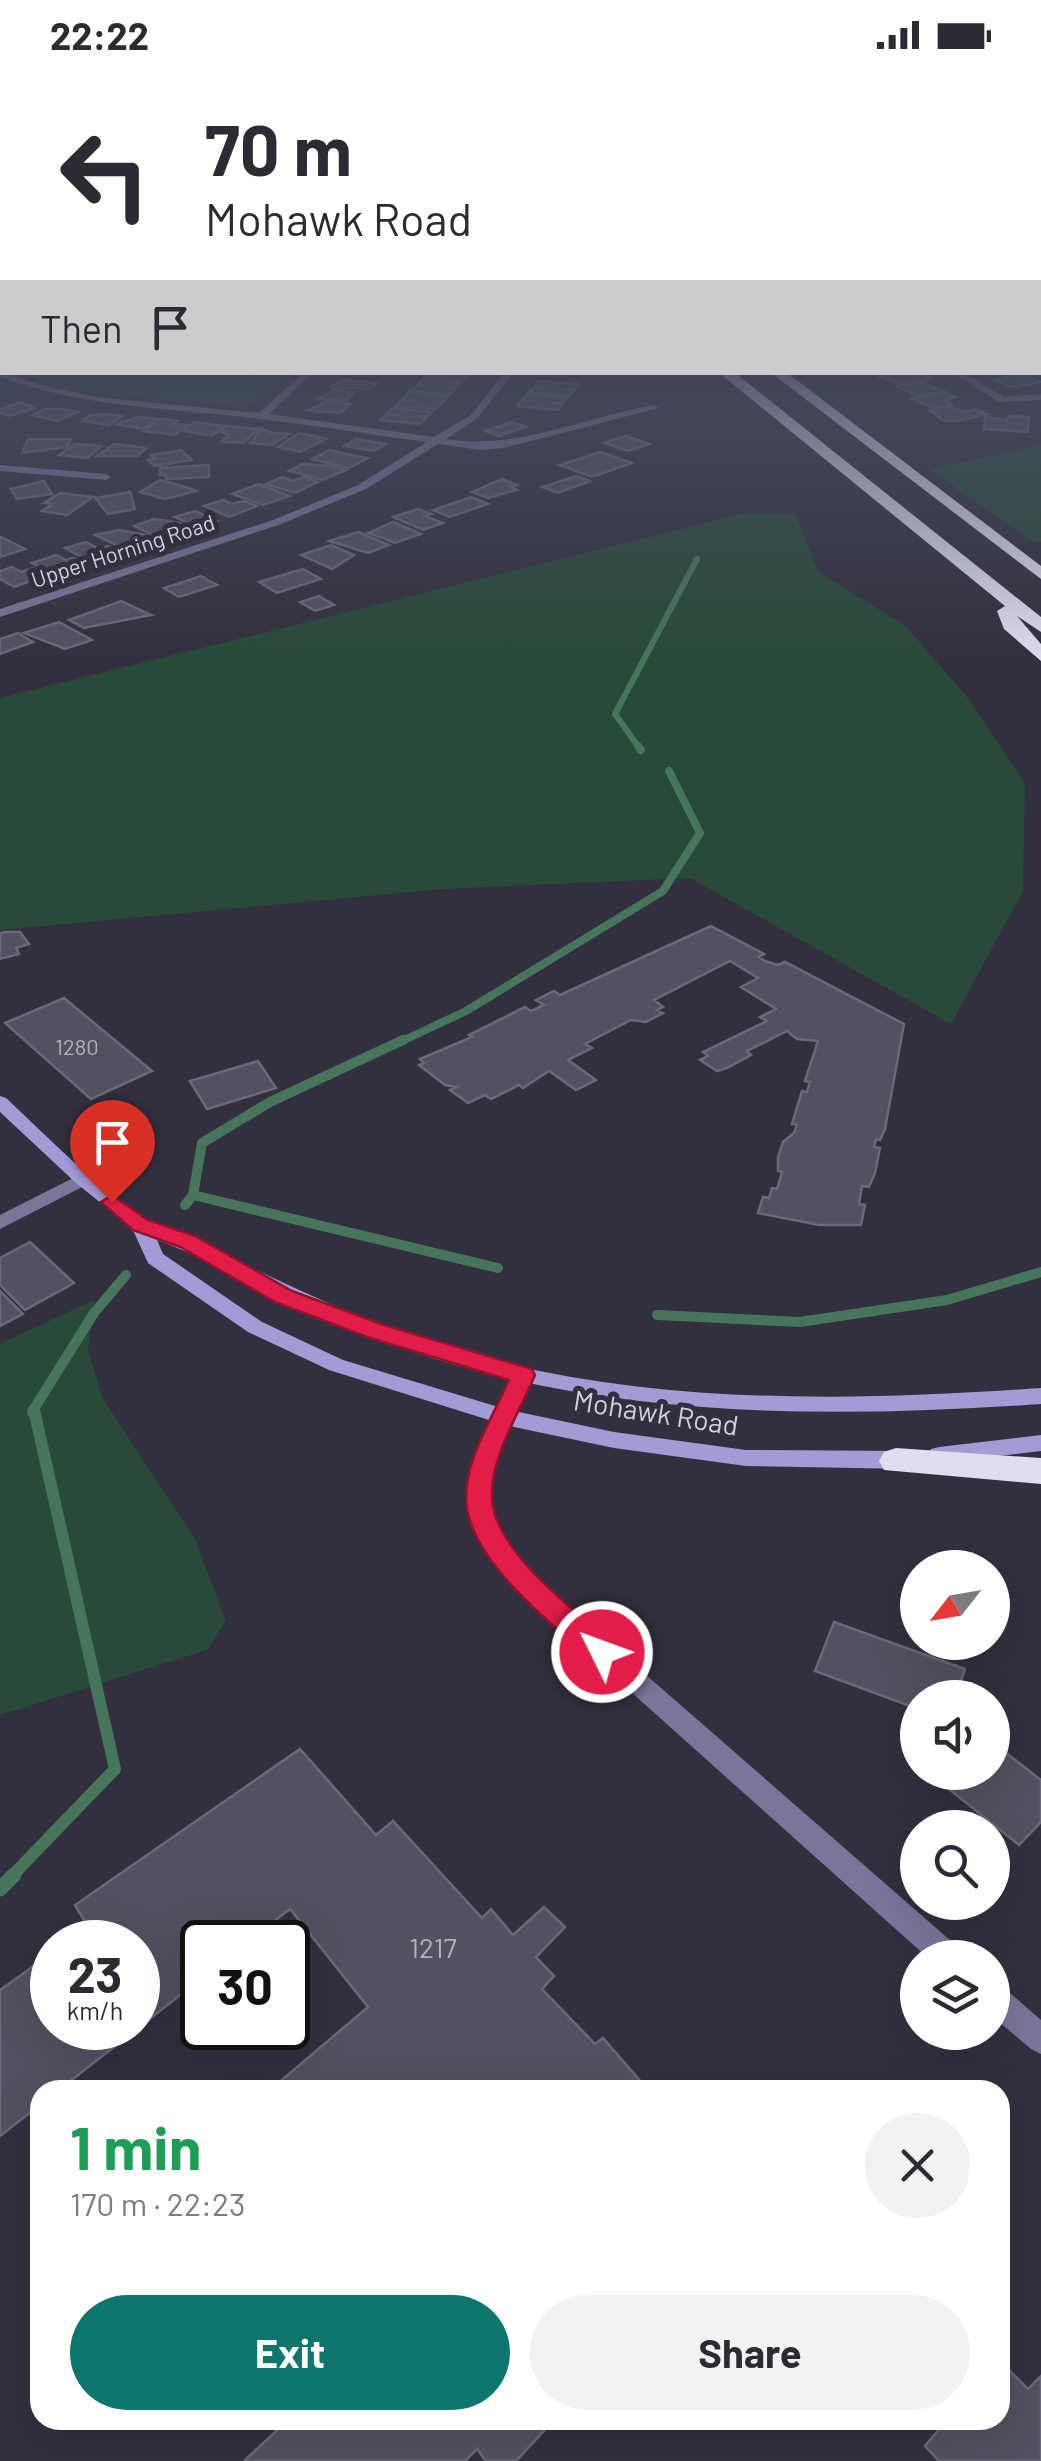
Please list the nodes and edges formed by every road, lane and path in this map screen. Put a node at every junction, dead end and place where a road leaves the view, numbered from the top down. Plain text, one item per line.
1 (424, 440) edge
2 (444, 440) edge
3 (526, 440) edge
4 (808, 440) edge
5 (865, 440) edge
6 (441, 442) junction
7 (0, 468) edge
8 (106, 477) dead end
9 (1041, 574) edge
10 (999, 594) junction
11 (4, 609) edge
12 (1041, 626) edge
13 (1041, 655) edge
14 (0, 1102) edge
15 (83, 1179) junction
16 (0, 1223) edge
17 (140, 1225) junction
18 (523, 1375) junction
19 (1041, 1396) edge
20 (504, 1416) junction
21 (1041, 1443) edge
22 (896, 1461) junction
23 (1041, 1471) edge
24 (929, 1940) edge
25 (1010, 2011) edge
26 (1041, 2038) edge

1 - 6 street
2 - 6 street, Upper Horning Road
3 - 6 street
4 - 10 highway
5 - 9 highway
6 - 11 street, Upper Horning Road
7 - 8 street
10 - 12 highway
10 - 13 highway
14 - 15 main road, Mohawk Road
15 - 16 street
15 - 17 main road, Mohawk Road
17 - 18 main road, Mohawk Road
17 - 20 main road, Mohawk Road
18 - 19 main road, Mohawk Road
18 - 20 street
20 - 22 main road, Mohawk Road
20 - 24 street
21 - 22 main road, Mohawk Road
22 - 23 highway
25 - 26 street

